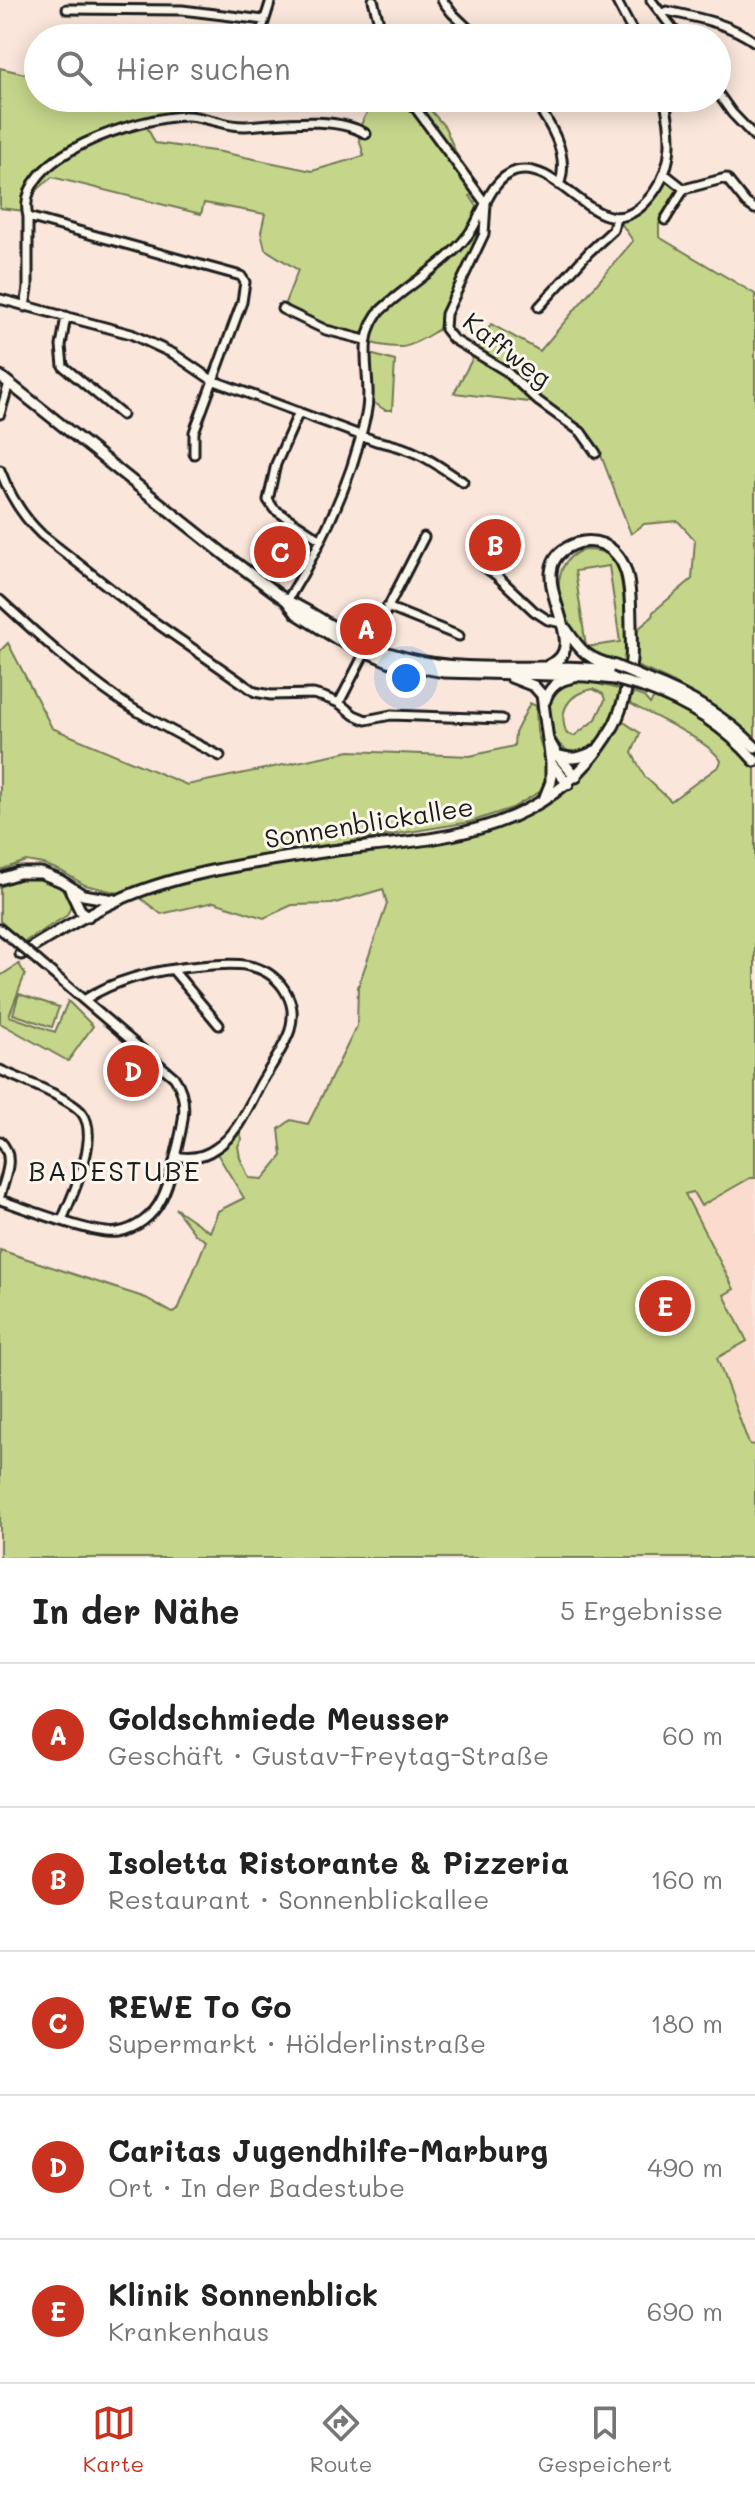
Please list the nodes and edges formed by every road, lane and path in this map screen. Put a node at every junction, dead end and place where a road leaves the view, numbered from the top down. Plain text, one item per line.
1 (271, 0) edge
2 (373, 0) edge
3 (442, 0) edge
4 (616, 0) edge
5 (651, 0) edge
6 (67, 9) dead end
7 (663, 13) junction
8 (264, 20) junction
9 (263, 24) edge
10 (379, 24) edge
11 (463, 24) edge
12 (629, 24) edge
13 (670, 24) edge
14 (724, 24) edge
15 (731, 27) edge
16 (755, 42) edge
17 (418, 112) edge
18 (542, 112) edge
19 (666, 112) edge
20 (731, 112) edge
21 (366, 134) dead end
22 (755, 137) edge
23 (665, 174) junction
24 (559, 185) junction
25 (684, 189) junction
26 (486, 204) junction
27 (755, 209) edge
28 (28, 217) junction
29 (616, 217) junction
30 (665, 220) dead end
31 (0, 299) edge
32 (25, 307) junction
33 (539, 307) dead end
34 (282, 309) dead end
35 (66, 316) junction
36 (365, 340) junction
37 (0, 376) edge
38 (212, 380) junction
39 (9, 383) junction
40 (299, 412) junction
41 (0, 414) edge
42 (122, 415) dead end
43 (361, 435) junction
44 (596, 453) dead end
45 (194, 454) dead end
46 (0, 470) edge
47 (463, 482) dead end
48 (424, 537) dead end
49 (321, 540) junction
50 (476, 554) dead end
51 (0, 600) edge
52 (287, 601) junction
53 (387, 607) junction
54 (562, 623) junction
55 (459, 636) dead end
56 (368, 649) junction
57 (549, 665) junction
58 (614, 672) junction
59 (499, 673) junction
60 (586, 676) junction
61 (645, 684) junction
62 (339, 703) junction
63 (544, 705) junction
64 (502, 719) dead end
65 (755, 747) edge
66 (598, 750) junction
67 (220, 756) dead end
68 (554, 759) junction
69 (755, 761) edge
70 (572, 780) junction
71 (544, 800) junction
72 (0, 879) edge
73 (70, 889) junction
74 (83, 895) junction
75 (117, 900) junction
76 (88, 916) junction
77 (0, 929) edge
78 (21, 954) dead end
79 (173, 970) junction
80 (84, 1000) junction
81 (219, 1025) dead end
82 (0, 1070) edge
83 (0, 1141) edge
84 (175, 1156) junction
85 (0, 1198) edge
86 (62, 1220) junction

1 - 8 street
2 - 10 street
3 - 11 street
4 - 12 street
5 - 7 street
6 - 8 street
7 - 13 street
7 - 14 street
8 - 9 street
15 - 16 street
17 - 26 street
18 - 24 street
19 - 23 street
20 - 22 street
21 - 28 street
23 - 25 street
23 - 29 street
24 - 26 street
24 - 29 street
25 - 27 street
25 - 30 street
26 - 36 street
26 - 44 street, Kaffweg
28 - 32 street
28 - 38 street
29 - 33 street
31 - 32 street
32 - 35 street
34 - 36 street
35 - 38 street
35 - 42 street
36 - 43 street
37 - 39 main road
38 - 40 street
38 - 45 street
39 - 41 street
39 - 52 main road
40 - 43 street
40 - 49 street
43 - 47 street
43 - 49 street
46 - 62 street
48 - 53 street
49 - 52 street
50 - 54 street
51 - 67 street
52 - 56 main road
53 - 55 street
53 - 56 street
54 - 57 main road
54 - 58 main road
54 - 66 main road, Sonnenblickallee
56 - 57 main road
56 - 59 main road
56 - 62 street
57 - 58 main road
58 - 60 main road
58 - 61 main road, bridge
59 - 60 main road
59 - 63 main road
60 - 63 main road
61 - 65 main road
61 - 69 main road
62 - 64 street
63 - 68 main road
66 - 68 main road
66 - 70 main road, Sonnenblickallee
68 - 70 main road
68 - 71 main road
70 - 71 main road, Sonnenblickallee
71 - 75 main road, Sonnenblickallee
72 - 73 main road
73 - 74 main road
73 - 76 main road
74 - 75 main road
74 - 76 main road
75 - 76 main road, Sonnenblickallee
76 - 78 main road, Sonnenblickallee
77 - 80 street, bridge
79 - 80 street
79 - 81 street
79 - 84 street
80 - 84 street
82 - 86 street
83 - 85 street
84 - 86 street
85 - 86 street

